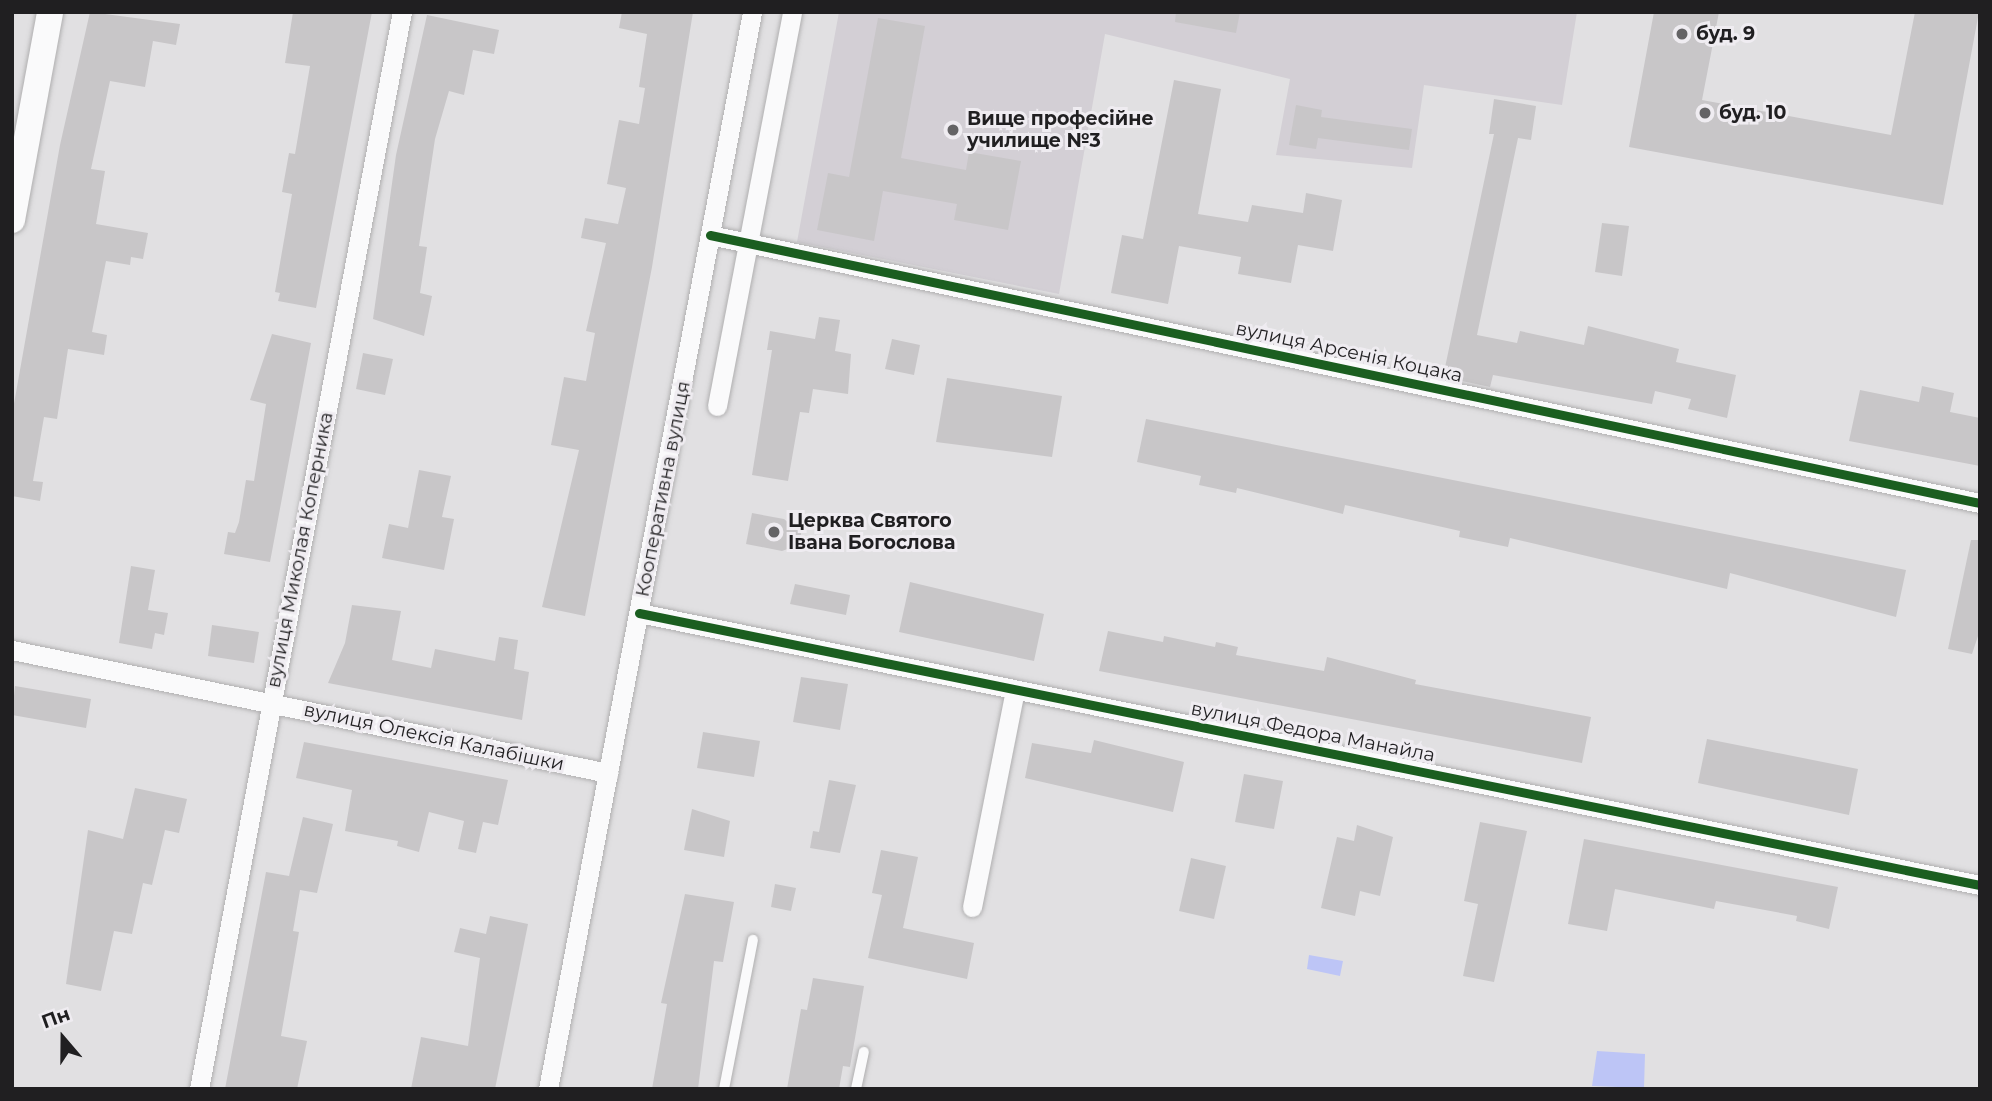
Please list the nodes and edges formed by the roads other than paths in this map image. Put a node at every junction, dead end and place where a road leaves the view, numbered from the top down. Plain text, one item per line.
1 (50, 12) edge
2 (402, 12) edge
3 (752, 12) edge
4 (792, 12) edge
5 (12, 220) edge
6 (710, 235) junction
7 (747, 243) junction
8 (718, 406) dead end
9 (1980, 503) edge
10 (639, 613) junction
11 (12, 650) edge
12 (1015, 690) junction
13 (272, 704) junction
14 (608, 773) junction
15 (1980, 885) edge
16 (972, 907) dead end
17 (753, 940) dead end
18 (863, 1052) dead end
19 (199, 1089) edge
20 (548, 1089) edge
21 (724, 1089) edge
22 (856, 1089) edge

1 - 5 street
2 - 13 street, вулиця Миколая Коперника
3 - 6 street, Кооперативна вулиця
4 - 7 street, Кооперативна вулиця
6 - 7 street, вулиця Арсенія Коцака
6 - 10 street, Кооперативна вулиця
7 - 8 street, Кооперативна вулиця
7 - 9 street, вулиця Арсенія Коцака
10 - 12 street, вулиця Федора Манайла
10 - 14 street, Кооперативна вулиця
11 - 13 street, вулиця Олексія Калабішки
12 - 15 street, вулиця Федора Манайла
12 - 16 street
13 - 14 street, вулиця Олексія Калабішки
13 - 19 street, вулиця Миколая Коперника
14 - 20 street, Кооперативна вулиця
17 - 21 lane
18 - 22 lane

